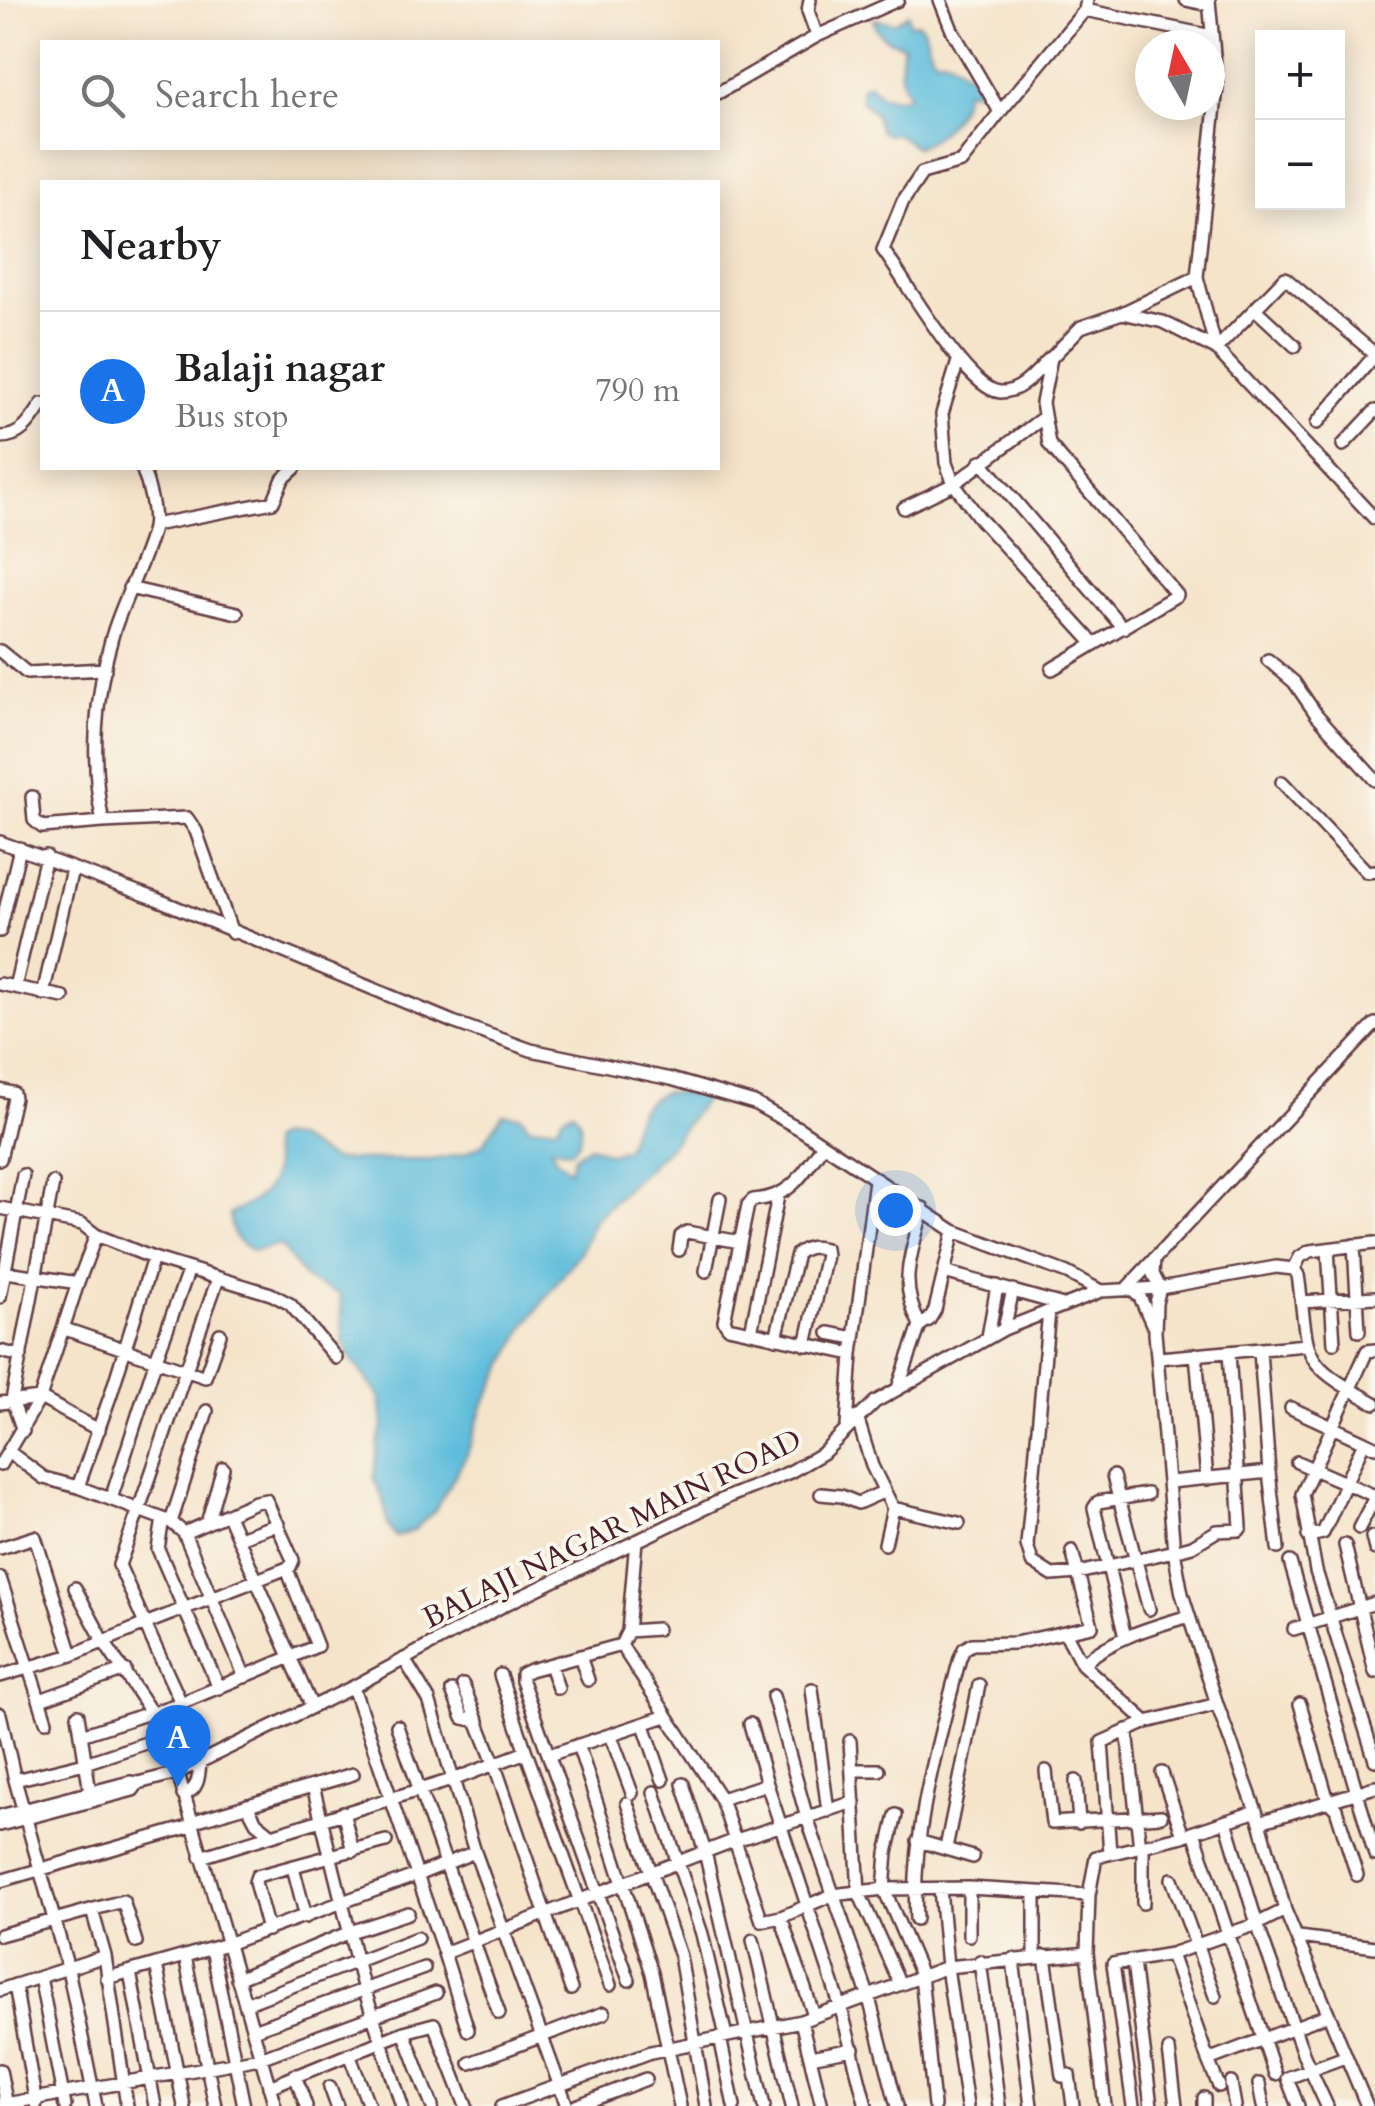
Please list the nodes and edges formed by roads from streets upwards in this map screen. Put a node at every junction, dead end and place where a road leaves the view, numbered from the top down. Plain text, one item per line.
1 (810, 0) edge
2 (898, 0) edge
3 (1186, 0) edge
4 (1209, 2) edge
5 (945, 3) edge
6 (1086, 5) edge
7 (1188, 30) edge
8 (1211, 30) edge
9 (817, 36) junction
10 (720, 92) edge
11 (1000, 112) junction
12 (1214, 120) edge
13 (1197, 276) junction
14 (1256, 308) junction
15 (1122, 313) junction
16 (1295, 346) dead end
17 (1216, 349) junction
18 (1375, 355) edge
19 (1051, 358) junction
20 (958, 361) junction
21 (40, 407) edge
22 (1375, 411) edge
23 (1044, 417) junction
24 (1317, 424) dead end
25 (0, 437) edge
26 (1343, 446) dead end
27 (982, 461) junction
28 (142, 470) edge
29 (292, 470) edge
30 (954, 484) junction
31 (904, 508) dead end
32 (1375, 519) edge
33 (154, 525) junction
34 (129, 588) junction
35 (237, 613) dead end
36 (1123, 628) junction
37 (1094, 644) junction
38 (0, 652) edge
39 (1268, 660) dead end
40 (105, 669) junction
41 (1052, 669) dead end
42 (1375, 780) edge
43 (1282, 782) dead end
44 (32, 796) dead end
45 (103, 822) junction
46 (0, 842) edge
47 (20, 848) junction
48 (46, 856) junction
49 (72, 869) junction
50 (1375, 871) edge
51 (0, 931) edge
52 (232, 933) junction
53 (0, 984) edge
54 (16, 987) junction
55 (43, 994) junction
56 (63, 997) dead end
57 (1375, 1024) edge
58 (0, 1090) edge
59 (823, 1145) junction
60 (0, 1160) edge
61 (23, 1175) dead end
62 (875, 1180) junction
63 (54, 1183) dead end
64 (778, 1196) junction
65 (720, 1200) dead end
66 (0, 1208) edge
67 (923, 1208) junction
68 (16, 1212) junction
69 (47, 1217) junction
70 (954, 1231) junction
71 (96, 1234) junction
72 (712, 1237) junction
73 (740, 1242) junction
74 (1375, 1243) edge
75 (1354, 1245) junction
76 (1328, 1249) junction
77 (679, 1250) dead end
78 (153, 1258) junction
79 (1154, 1258) junction
80 (189, 1269) junction
81 (1294, 1269) junction
82 (3, 1271) edge
83 (706, 1271) dead end
84 (944, 1272) junction
85 (36, 1276) junction
86 (218, 1279) junction
87 (78, 1283) junction
88 (997, 1286) junction
89 (1128, 1288) junction
90 (1160, 1288) junction
91 (1013, 1290) junction
92 (1101, 1291) junction
93 (0, 1297) edge
94 (1375, 1297) edge
95 (1358, 1298) junction
96 (1331, 1300) junction
97 (1302, 1302) junction
98 (1062, 1305) junction
99 (1049, 1312) junction
100 (920, 1326) junction
101 (65, 1328) junction
102 (1004, 1329) junction
103 (750, 1332) junction
104 (830, 1332) dead end
105 (1358, 1332) dead end
106 (1155, 1333) junction
107 (220, 1334) dead end
108 (988, 1337) junction
109 (776, 1338) junction
110 (854, 1338) junction
111 (1334, 1343) dead end
112 (806, 1345) junction
113 (1306, 1345) junction
114 (126, 1348) junction
115 (1375, 1350) edge
116 (0, 1351) edge
117 (1260, 1351) junction
118 (1229, 1353) junction
119 (852, 1354) junction
120 (1196, 1354) junction
121 (21, 1356) junction
122 (336, 1358) dead end
123 (1158, 1358) junction
124 (156, 1359) junction
125 (184, 1370) junction
126 (898, 1388) junction
127 (1351, 1390) junction
128 (40, 1398) junction
129 (6, 1401) edge
130 (1375, 1404) edge
131 (1290, 1408) dead end
132 (208, 1411) dead end
133 (852, 1422) junction
134 (1334, 1428) junction
135 (99, 1430) junction
136 (23, 1432) junction
137 (1369, 1445) edge
138 (10, 1452) junction
139 (1297, 1462) dead end
140 (0, 1465) edge
141 (223, 1468) dead end
142 (1314, 1469) junction
143 (1269, 1472) junction
144 (1113, 1476) dead end
145 (1238, 1477) junction
146 (1206, 1479) junction
147 (1170, 1482) junction
148 (1346, 1483) junction
149 (78, 1487) junction
150 (883, 1492) junction
151 (820, 1494) dead end
152 (1147, 1494) dead end
153 (1375, 1497) edge
154 (1119, 1498) junction
155 (110, 1499) junction
156 (893, 1508) junction
157 (139, 1510) junction
158 (228, 1515) junction
159 (167, 1520) junction
160 (207, 1523) junction
161 (959, 1523) dead end
162 (278, 1524) junction
163 (1360, 1528) dead end
164 (184, 1533) junction
165 (1308, 1536) junction
166 (239, 1538) junction
167 (636, 1541) junction
168 (885, 1544) dead end
169 (1345, 1545) dead end
170 (0, 1548) edge
171 (1278, 1548) dead end
172 (1072, 1550) dead end
173 (1174, 1551) junction
174 (1136, 1559) junction
175 (1290, 1562) dead end
176 (1106, 1567) junction
177 (287, 1569) junction
178 (1078, 1573) junction
179 (0, 1578) edge
180 (256, 1582) junction
181 (75, 1588) dead end
182 (212, 1599) junction
183 (1375, 1603) edge
184 (1362, 1607) junction
185 (1149, 1609) dead end
186 (184, 1610) junction
187 (1189, 1616) junction
188 (1332, 1617) junction
189 (145, 1624) junction
190 (1092, 1626) junction
191 (1309, 1626) junction
192 (657, 1629) dead end
193 (1294, 1629) dead end
194 (628, 1632) junction
195 (1066, 1634) junction
196 (1125, 1638) junction
197 (104, 1642) junction
198 (621, 1645) junction
199 (1099, 1650) junction
200 (72, 1654) junction
201 (580, 1656) junction
202 (289, 1658) junction
203 (404, 1659) junction
204 (1082, 1664) junction
205 (550, 1665) junction
206 (29, 1668) junction
207 (125, 1670) junction
208 (1375, 1672) edge
209 (500, 1675) dead end
210 (0, 1676) edge
211 (245, 1677) junction
212 (588, 1680) dead end
213 (979, 1686) dead end
214 (353, 1687) junction
215 (220, 1688) junction
216 (457, 1688) dead end
217 (558, 1688) dead end
218 (812, 1689) dead end
219 (773, 1696) dead end
220 (40, 1700) junction
221 (181, 1703) junction
222 (1216, 1704) junction
223 (1300, 1704) dead end
224 (312, 1706) junction
225 (152, 1712) junction
226 (0, 1714) edge
227 (78, 1714) dead end
228 (666, 1716) junction
229 (46, 1721) dead end
230 (1147, 1722) junction
231 (750, 1724) dead end
232 (644, 1725) junction
233 (397, 1726) dead end
234 (2, 1729) edge
235 (1128, 1730) junction
236 (81, 1735) junction
237 (167, 1736) junction
238 (611, 1736) junction
239 (850, 1742) dead end
240 (578, 1745) junction
241 (526, 1752) junction
242 (549, 1755) junction
243 (1375, 1760) edge
244 (200, 1761) junction
245 (494, 1763) junction
246 (85, 1764) junction
247 (852, 1770) junction
248 (878, 1770) dead end
249 (1046, 1771) dead end
250 (9, 1773) edge
251 (176, 1773) junction
252 (1162, 1773) dead end
253 (353, 1774) dead end
254 (455, 1779) junction
255 (663, 1780) dead end
256 (1076, 1782) dead end
257 (138, 1783) junction
258 (683, 1784) dead end
259 (767, 1784) junction
260 (313, 1786) junction
261 (1375, 1787) edge
262 (421, 1789) junction
263 (90, 1792) junction
264 (654, 1792) dead end
265 (1357, 1794) junction
266 (183, 1795) junction
267 (390, 1798) junction
268 (721, 1800) junction
269 (1328, 1801) junction
270 (854, 1802) junction
271 (247, 1805) junction
272 (828, 1810) junction
273 (343, 1812) junction
274 (25, 1814) junction
275 (896, 1815) dead end
276 (0, 1816) edge
277 (1161, 1816) dead end
278 (1257, 1817) junction
279 (807, 1818) junction
280 (1136, 1818) junction
281 (322, 1819) junction
282 (1106, 1821) junction
283 (1226, 1821) junction
284 (1079, 1823) junction
285 (191, 1824) junction
286 (0, 1825) edge
287 (781, 1825) junction
288 (1188, 1834) junction
289 (272, 1835) junction
290 (386, 1841) dead end
291 (732, 1841) junction
292 (918, 1841) junction
293 (1142, 1847) junction
294 (946, 1848) junction
295 (353, 1851) junction
296 (475, 1852) junction
297 (705, 1852) junction
298 (1110, 1853) junction
299 (1375, 1855) edge
300 (201, 1857) junction
301 (332, 1857) junction
302 (974, 1857) dead end
303 (678, 1862) junction
304 (445, 1863) junction
305 (294, 1867) junction
306 (40, 1870) junction
307 (649, 1874) junction
308 (417, 1875) junction
309 (1357, 1875) dead end
310 (1172, 1879) dead end
311 (0, 1881) edge
312 (622, 1884) junction
313 (969, 1888) junction
314 (884, 1889) junction
315 (914, 1889) junction
316 (940, 1889) junction
317 (860, 1892) junction
318 (1034, 1892) junction
319 (598, 1894) junction
320 (832, 1895) junction
321 (1089, 1895) junction
322 (581, 1900) junction
323 (344, 1903) junction
324 (1142, 1903) dead end
325 (806, 1907) junction
326 (92, 1910) junction
327 (1286, 1910) junction
328 (408, 1913) dead end
329 (544, 1914) junction
330 (306, 1917) junction
331 (781, 1917) junction
332 (54, 1920) junction
333 (916, 1920) dead end
334 (1257, 1924) junction
335 (268, 1930) junction
336 (505, 1930) junction
337 (350, 1932) junction
338 (0, 1934) edge
339 (1228, 1935) junction
340 (970, 1936) dead end
341 (418, 1938) dead end
342 (1299, 1938) junction
343 (753, 1940) dead end
344 (474, 1941) junction
345 (136, 1942) dead end
346 (227, 1944) junction
347 (1195, 1946) junction
348 (1375, 1947) edge
349 (212, 1948) junction
350 (444, 1953) junction
351 (1087, 1953) junction
352 (1172, 1954) junction
353 (105, 1956) junction
354 (185, 1956) junction
355 (1040, 1957) junction
356 (1013, 1959) junction
357 (356, 1961) junction
358 (980, 1962) junction
359 (1134, 1962) junction
360 (156, 1964) junction
361 (946, 1967) junction
362 (424, 1968) dead end
363 (68, 1969) junction
364 (130, 1972) junction
365 (921, 1975) junction
366 (40, 1977) junction
367 (107, 1978) junction
368 (237, 1978) junction
369 (629, 1980) dead end
370 (610, 1984) dead end
371 (900, 1984) junction
372 (15, 1985) junction
373 (364, 1989) junction
374 (571, 1989) dead end
375 (0, 1990) edge
376 (436, 1993) dead end
377 (1215, 1996) dead end
378 (869, 1998) junction
379 (245, 2004) junction
380 (841, 2008) junction
381 (499, 2013) dead end
382 (604, 2013) dead end
383 (371, 2016) junction
384 (1327, 2016) junction
385 (808, 2018) junction
386 (774, 2026) junction
387 (1294, 2028) junction
388 (252, 2030) junction
389 (468, 2030) dead end
390 (748, 2031) junction
391 (404, 2032) junction
392 (543, 2035) junction
393 (723, 2036) junction
394 (1262, 2040) junction
395 (380, 2042) junction
396 (697, 2042) junction
397 (668, 2048) junction
398 (853, 2049) junction
399 (1169, 2050) dead end
400 (349, 2054) junction
401 (1346, 2056) junction
402 (810, 2057) junction
403 (260, 2058) junction
404 (1208, 2060) junction
405 (234, 2062) junction
406 (470, 2064) dead end
407 (206, 2067) junction
408 (0, 2070) edge
409 (1312, 2070) junction
410 (178, 2072) junction
411 (295, 2074) junction
412 (1275, 2074) dead end
413 (149, 2077) junction
414 (646, 2079) dead end
415 (122, 2082) junction
416 (1259, 2084) dead end
417 (559, 2085) junction
418 (269, 2086) junction
419 (330, 2087) dead end
420 (92, 2088) junction
421 (64, 2100) edge
422 (36, 2102) edge
423 (5, 2105) edge
424 (96, 2106) edge
425 (128, 2106) edge
426 (155, 2106) edge
427 (184, 2106) edge
428 (214, 2106) edge
429 (244, 2106) edge
430 (275, 2106) edge
431 (306, 2106) edge
432 (336, 2106) edge
433 (369, 2106) edge
434 (402, 2106) edge
435 (432, 2106) edge
436 (466, 2106) edge
437 (502, 2106) edge
438 (567, 2106) edge
439 (576, 2106) edge
440 (680, 2106) edge
441 (706, 2106) edge
442 (734, 2106) edge
443 (764, 2106) edge
444 (792, 2106) edge
445 (822, 2106) edge
446 (866, 2106) edge
447 (897, 2106) edge
448 (934, 2106) edge
449 (967, 2106) edge
450 (999, 2106) edge
451 (1032, 2106) edge
452 (1073, 2106) edge
453 (1104, 2106) edge
454 (1132, 2106) edge
455 (1152, 2106) edge
456 (1176, 2106) edge
457 (1235, 2106) edge
458 (1263, 2106) edge
459 (1298, 2106) edge
460 (1327, 2106) edge
461 (1368, 2106) edge

1 - 9 street
2 - 9 street
3 - 4 street
4 - 8 street
5 - 11 street
6 - 7 street
6 - 11 street
9 - 10 street
11 - 20 street
12 - 13 street
13 - 15 street
13 - 17 street
14 - 16 street
14 - 17 street
14 - 18 street
15 - 17 street
15 - 19 street
17 - 32 street
18 - 24 street
19 - 20 street
19 - 23 street
20 - 30 street
21 - 25 street
22 - 26 street
23 - 27 street
23 - 36 street
27 - 30 street
27 - 36 street
28 - 33 street
29 - 33 street
30 - 31 street
30 - 37 street
33 - 34 street
34 - 35 street
34 - 40 street
36 - 37 street
37 - 41 street
38 - 40 street
39 - 42 street
40 - 45 street
43 - 50 street
44 - 45 street
45 - 52 street
46 - 47 street
47 - 48 street
47 - 51 street
48 - 49 street
48 - 54 street
49 - 52 street
49 - 55 street
52 - 59 street
53 - 54 street
54 - 55 street
55 - 56 street
57 - 79 street
58 - 60 street
59 - 62 street
59 - 64 street
61 - 68 street
62 - 67 street
62 - 110 street
63 - 69 street
64 - 73 street
64 - 103 street
65 - 72 street
66 - 68 street
67 - 70 street
67 - 100 street
68 - 69 street
68 - 82 street
69 - 71 street
69 - 85 street
70 - 84 street
70 - 92 street
71 - 78 street
71 - 87 street
72 - 73 street
72 - 77 street
72 - 83 street
73 - 103 street
74 - 75 street
75 - 76 street
75 - 95 street
76 - 81 street
76 - 96 street
78 - 80 street
78 - 114 street
79 - 89 street
79 - 90 street
80 - 86 street
80 - 124 street
81 - 90 street, BALAJI NAGAR MAIN ROAD
81 - 97 street
82 - 85 street
82 - 93 street
84 - 88 street
84 - 100 street
85 - 87 street
85 - 121 street
86 - 122 street
86 - 125 street
87 - 101 street
88 - 91 street
88 - 108 street
89 - 90 street, BALAJI NAGAR MAIN ROAD
89 - 92 street, BALAJI NAGAR MAIN ROAD
89 - 106 street
90 - 106 street
91 - 98 street
91 - 102 street
92 - 98 street, BALAJI NAGAR MAIN ROAD
94 - 95 street
95 - 96 street
95 - 105 street
96 - 97 street
96 - 111 street
97 - 113 street
98 - 99 street, BALAJI NAGAR MAIN ROAD
99 - 102 street, BALAJI NAGAR MAIN ROAD
99 - 178 street
100 - 126 street
101 - 114 street
101 - 128 street
102 - 108 street, BALAJI NAGAR MAIN ROAD
103 - 109 street
104 - 110 street
106 - 123 street
107 - 125 street
108 - 126 street, BALAJI NAGAR MAIN ROAD
109 - 112 street
109 - 112 street
110 - 119 street
112 - 119 street
113 - 117 street
113 - 127 street
114 - 124 street
114 - 135 street
115 - 127 street
116 - 121 street
117 - 118 street
117 - 143 street
118 - 120 street
118 - 145 street
119 - 133 street
120 - 123 street
120 - 146 street
121 - 129 street
123 - 147 street
124 - 125 street
124 - 155 street
125 - 157 street
126 - 133 street, BALAJI NAGAR MAIN ROAD
127 - 130 street
127 - 134 street
128 - 129 street
128 - 135 street
128 - 136 street
129 - 136 street
131 - 134 street
132 - 159 street
133 - 150 street
133 - 167 street, BALAJI NAGAR MAIN ROAD
134 - 137 street
134 - 142 street
135 - 149 street
136 - 138 street
137 - 148 street
138 - 140 street
138 - 149 street
139 - 142 street
141 - 160 street
142 - 148 street
142 - 165 street
143 - 145 street
143 - 171 street
144 - 154 street
145 - 146 street
145 - 173 street
146 - 147 street
147 - 173 street
148 - 153 street
148 - 165 street
149 - 155 street
150 - 151 street
150 - 156 street
152 - 154 street
153 - 163 street
154 - 174 street
154 - 176 street
155 - 157 street
156 - 161 street
156 - 168 street
157 - 159 street
157 - 189 street
158 - 160 street
158 - 162 street
158 - 166 street
159 - 164 street
159 - 186 street
160 - 164 street
162 - 166 street
162 - 177 street
164 - 182 street
165 - 188 street
166 - 180 street
167 - 194 street
167 - 203 street, BALAJI NAGAR MAIN ROAD
169 - 184 street
170 - 200 street
172 - 178 street
173 - 174 street
173 - 187 street
174 - 176 street
174 - 185 street
175 - 191 street
176 - 178 street
176 - 196 street
177 - 180 street
177 - 202 street
178 - 190 street
179 - 206 street
180 - 182 street
180 - 202 street
181 - 197 street
182 - 186 street
182 - 211 street
183 - 184 street
184 - 188 street
184 - 208 street
186 - 189 street
186 - 215 street
187 - 196 street
187 - 222 street
188 - 191 street
188 - 243 street
189 - 197 street
189 - 221 street
190 - 195 street
190 - 199 street
191 - 193 street
191 - 265 street
192 - 194 street
194 - 198 street
195 - 204 street
195 - 292 street
196 - 199 street
197 - 200 street
197 - 207 street
198 - 201 street
198 - 228 street
199 - 204 street
200 - 206 street
201 - 205 street
201 - 212 street
202 - 211 street
202 - 224 street
203 - 214 street, BALAJI NAGAR MAIN ROAD
203 - 254 street
204 - 230 street
205 - 217 street
205 - 242 street
206 - 210 street
206 - 220 street
207 - 220 street
207 - 225 street
209 - 241 street
211 - 215 street
213 - 294 street
214 - 224 street, BALAJI NAGAR MAIN ROAD
214 - 267 street
215 - 221 street
216 - 245 street
218 - 272 street
219 - 279 street
220 - 229 street
221 - 225 street
222 - 230 street
222 - 278 street
223 - 269 street
224 - 244 street, BALAJI NAGAR MAIN ROAD
225 - 236 street
225 - 237 street
226 - 234 street
227 - 236 street
228 - 232 street
228 - 268 street
230 - 235 street
231 - 259 street
232 - 238 street
232 - 255 street
233 - 262 street
234 - 250 street
235 - 280 street
235 - 282 street
236 - 246 street
237 - 246 street
237 - 251 street
238 - 240 street
238 - 307 street
239 - 247 street
240 - 242 street
240 - 312 street
241 - 245 street
241 - 322 street
242 - 319 street
244 - 251 street, BALAJI NAGAR MAIN ROAD
244 - 266 street
245 - 254 street
245 - 329 street
246 - 250 street
246 - 263 street
247 - 248 street
247 - 270 street
249 - 284 street
250 - 274 street
251 - 257 street, BALAJI NAGAR MAIN ROAD
251 - 266 street
252 - 288 street
253 - 260 street
254 - 262 street
254 - 296 street
256 - 284 street
257 - 263 street
257 - 274 street, BALAJI NAGAR MAIN ROAD
258 - 297 street
259 - 268 street
259 - 287 street
260 - 271 street
260 - 281 street
261 - 265 street
262 - 267 street
262 - 304 street
263 - 274 street
264 - 303 street
265 - 269 street
265 - 299 street
266 - 285 street
267 - 273 street
267 - 308 street
268 - 291 street
269 - 278 street
269 - 309 street
270 - 272 street
270 - 317 street
271 - 285 street
271 - 289 street
272 - 279 street
273 - 281 street
273 - 295 street
274 - 276 street
274 - 286 street, BALAJI NAGAR MAIN ROAD
274 - 306 street
275 - 314 street
277 - 280 street
278 - 283 street
278 - 327 street
279 - 287 street
279 - 320 street
280 - 282 street
280 - 293 street
281 - 289 street
281 - 301 street
282 - 284 street
282 - 298 street
283 - 288 street
283 - 334 street
285 - 300 street
285 - 306 street
287 - 291 street
287 - 325 street
288 - 293 street
288 - 339 street
289 - 300 street
290 - 295 street
291 - 297 street
291 - 331 street
292 - 294 street
292 - 315 street
293 - 298 street
293 - 324 street
294 - 302 street
295 - 301 street
296 - 304 street
296 - 336 street
297 - 303 street
297 - 390 street
298 - 321 street
300 - 346 street
301 - 305 street
301 - 323 street
303 - 307 street
303 - 393 street
304 - 308 street
304 - 344 street
305 - 330 street
305 - 335 street
306 - 311 street
306 - 332 street
307 - 312 street
307 - 396 street
308 - 323 street
308 - 350 street
310 - 347 street
312 - 319 street
312 - 397 street
313 - 316 street
313 - 318 street
313 - 340 street
314 - 315 street
314 - 317 street
314 - 365 street
315 - 316 street
315 - 333 street
316 - 361 street
317 - 320 street
317 - 371 street
318 - 321 street
318 - 355 street
319 - 322 street
319 - 369 street
320 - 325 street
320 - 378 street
321 - 351 street
322 - 329 street
322 - 370 street
323 - 330 street
323 - 337 street
325 - 331 street
325 - 380 street
326 - 332 street
326 - 345 street
326 - 353 street
327 - 334 street
327 - 342 street
328 - 337 street
329 - 336 street
329 - 374 street
330 - 335 street
331 - 385 street
332 - 338 street
332 - 363 street
334 - 339 street
334 - 387 street
335 - 346 street
336 - 344 street
336 - 392 street
337 - 357 street
337 - 368 street
339 - 347 street
339 - 394 street
341 - 357 street
342 - 348 street
342 - 384 street
343 - 386 street
344 - 350 street
344 - 381 street
346 - 349 street
346 - 368 street
347 - 352 street
347 - 377 street
349 - 354 street
349 - 405 street
350 - 389 street
351 - 355 street
351 - 453 street
352 - 359 street
352 - 404 street
353 - 363 street
353 - 367 street
354 - 360 street
354 - 407 street
355 - 356 street
355 - 452 street
356 - 358 street
356 - 451 street
357 - 373 street
357 - 379 street
358 - 361 street
358 - 450 street
359 - 454 street
359 - 455 street
360 - 364 street
360 - 410 street
361 - 365 street
361 - 449 street
362 - 373 street
363 - 366 street
363 - 420 street
364 - 367 street
364 - 413 street
365 - 371 street
365 - 448 street
366 - 372 street
366 - 421 street
367 - 415 street
368 - 379 street
371 - 378 street
372 - 375 street
372 - 422 street
373 - 383 street
373 - 388 street
376 - 383 street
378 - 380 street
378 - 447 street
379 - 388 street
380 - 385 street
380 - 398 street
382 - 392 street
383 - 395 street
383 - 403 street
384 - 387 street
384 - 401 street
385 - 386 street
385 - 402 street
386 - 390 street
386 - 444 street
387 - 394 street
387 - 409 street
388 - 403 street
390 - 393 street
390 - 443 street
391 - 395 street
391 - 435 street
391 - 436 street
392 - 406 street
392 - 417 street
393 - 396 street
393 - 442 street
394 - 404 street
394 - 412 street
395 - 400 street
395 - 434 street
396 - 397 street
396 - 441 street
397 - 417 street
397 - 440 street
398 - 402 street
398 - 446 street
399 - 456 street
400 - 411 street
400 - 433 street
401 - 409 street
401 - 461 street
402 - 445 street
403 - 405 street
403 - 418 street
404 - 457 street
405 - 407 street
405 - 429 street
407 - 410 street
407 - 428 street
408 - 423 street
409 - 459 street
409 - 460 street
410 - 413 street
410 - 427 street
411 - 418 street
411 - 431 street
413 - 415 street
413 - 426 street
414 - 439 street
415 - 420 street
415 - 425 street
416 - 458 street
417 - 437 street
417 - 438 street
418 - 430 street
419 - 432 street
420 - 421 street
420 - 424 street
421 - 422 street
422 - 423 street

